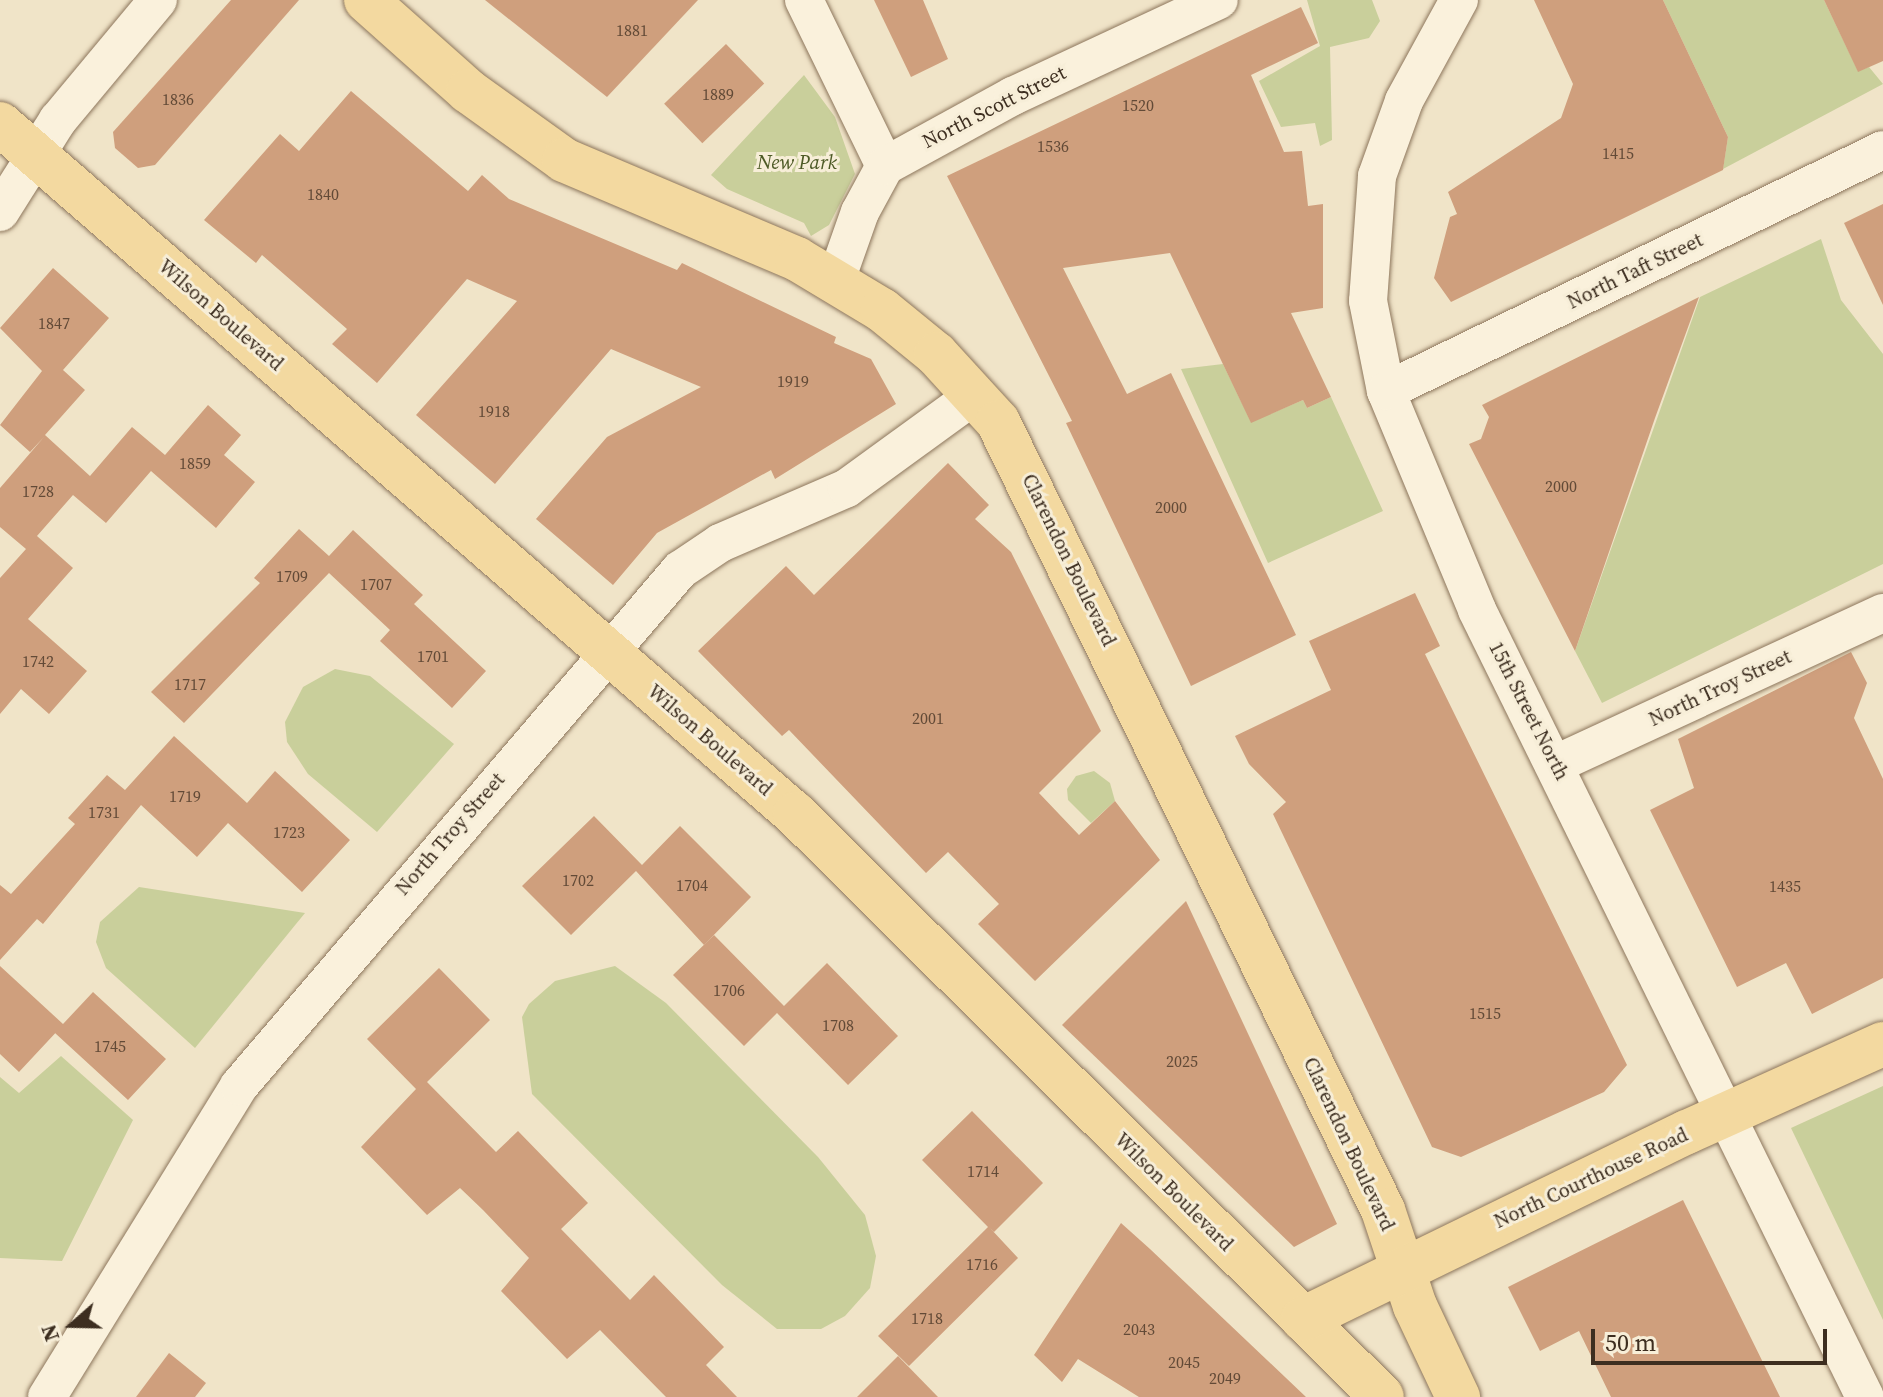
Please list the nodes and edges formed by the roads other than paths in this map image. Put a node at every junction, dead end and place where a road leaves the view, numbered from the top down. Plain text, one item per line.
1 (158, 0) edge
2 (366, 0) edge
3 (804, 0) edge
4 (1219, 0) edge
5 (1443, 8) edge
6 (0, 124) edge
7 (1883, 150) edge
8 (38, 155) junction
9 (885, 166) junction
10 (0, 212) edge
11 (836, 280) junction
12 (1386, 391) junction
13 (975, 395) junction
14 (1883, 613) edge
15 (609, 651) junction
16 (1556, 764) junction
17 (1883, 1044) edge
18 (1730, 1117) junction
19 (1403, 1267) junction
20 (1303, 1319) junction
21 (47, 1397) edge
22 (1382, 1397) edge
23 (1458, 1397) edge
24 (1865, 1397) edge

1 - 8 street
2 - 11 main road, Clarendon Boulevard
3 - 9 street
4 - 9 street, North Scott Street
5 - 12 street, 15th Street North
6 - 8 main road, Wilson Boulevard
7 - 12 street, North Taft Street
8 - 10 street
8 - 15 main road, Wilson Boulevard
9 - 11 street
11 - 13 main road, Clarendon Boulevard
12 - 16 street, 15th Street North
13 - 15 street, North Troy Street
13 - 19 main road, Clarendon Boulevard
14 - 16 street, North Troy Street
15 - 20 main road, Wilson Boulevard
15 - 21 street, North Troy Street
16 - 18 street, 15th Street North
17 - 18 main road, North Courthouse Road
18 - 19 main road, North Courthouse Road
18 - 24 street, 15th Street North
19 - 20 main road, North Courthouse Road
19 - 23 main road, Clarendon Boulevard
20 - 22 main road, Wilson Boulevard

